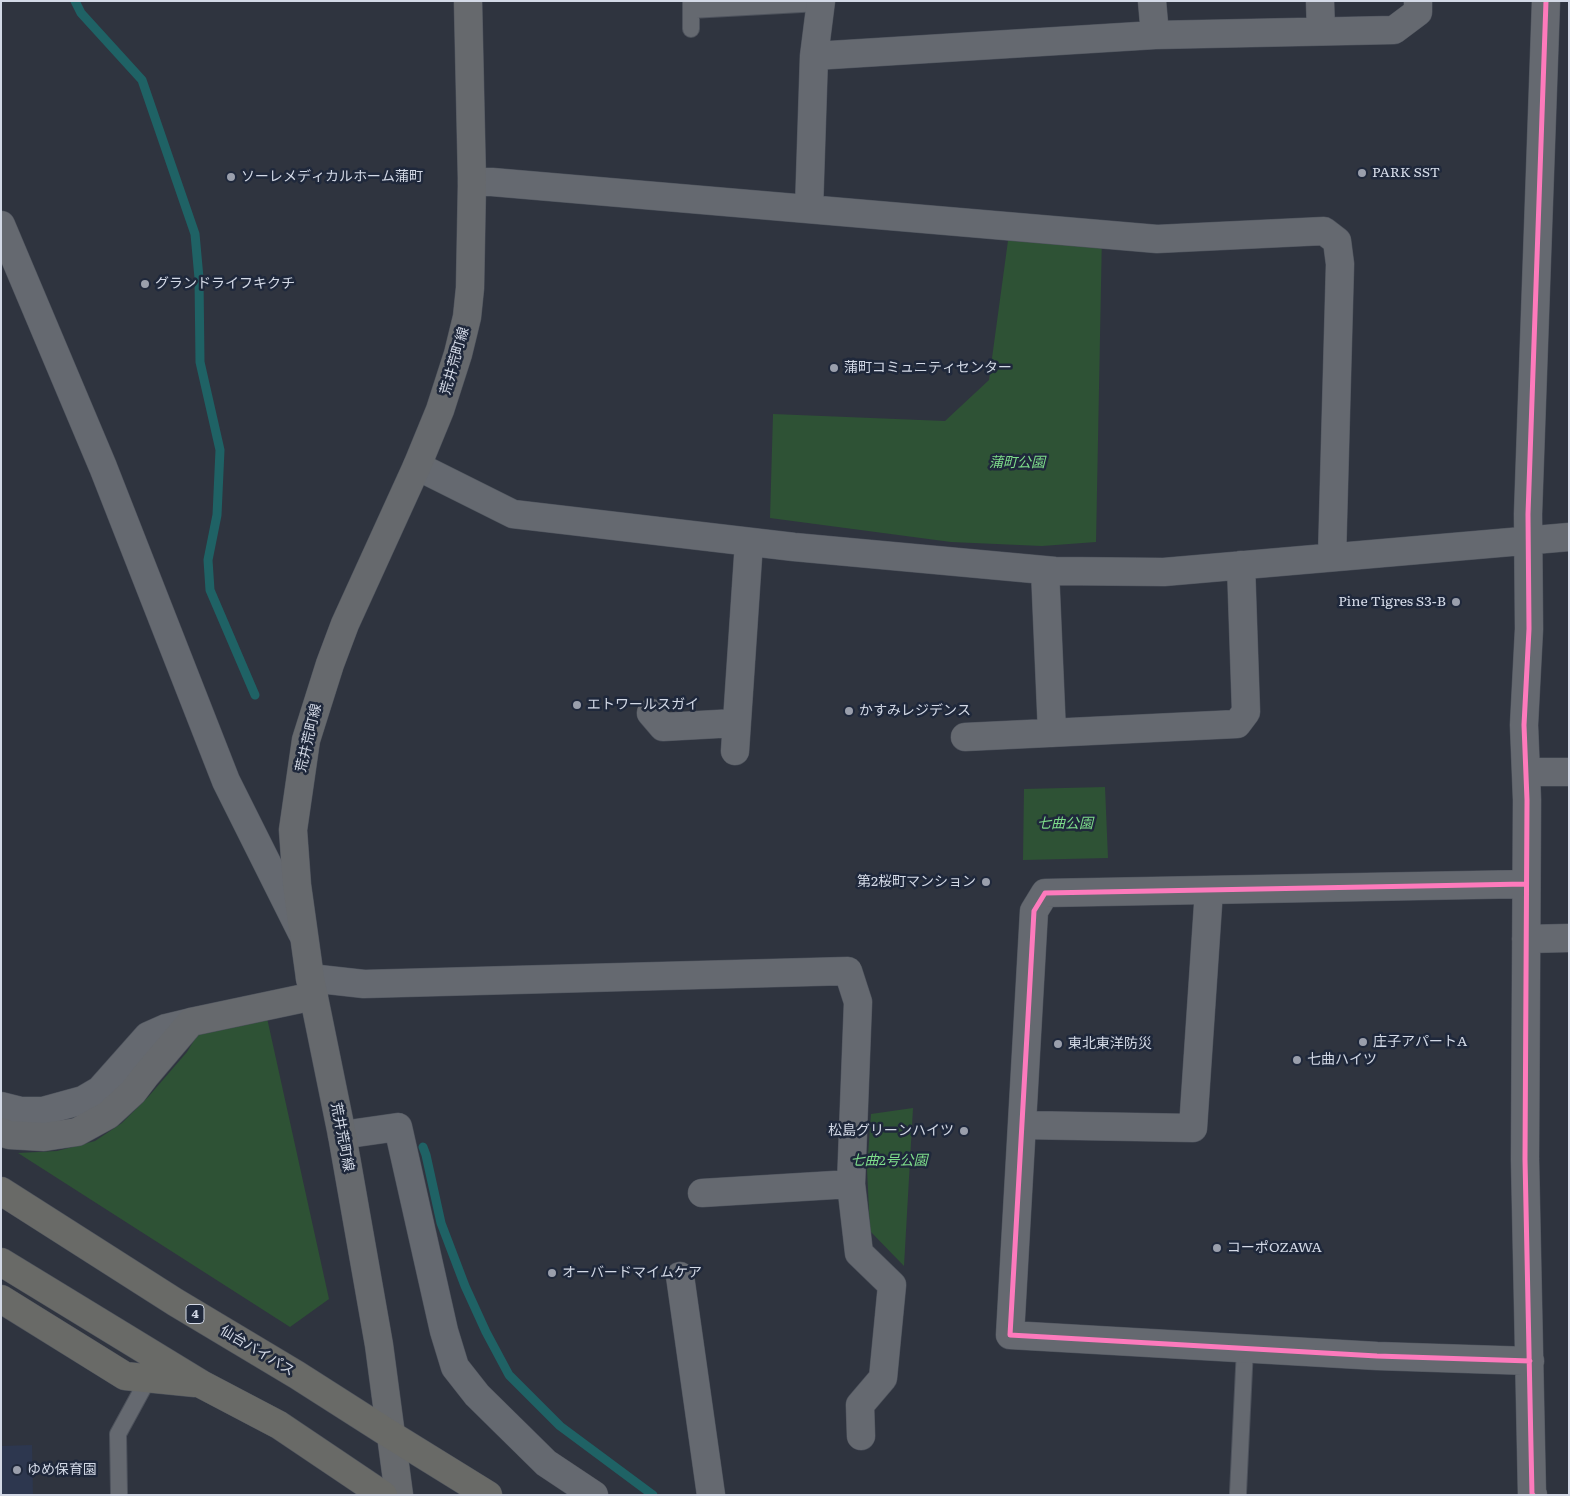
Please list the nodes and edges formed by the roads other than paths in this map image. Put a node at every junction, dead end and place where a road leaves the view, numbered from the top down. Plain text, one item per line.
1 (468, 1) edge
2 (1152, 1) edge
3 (1320, 1) edge
4 (1418, 1) edge
5 (1546, 1) edge
6 (820, 2) edge
7 (691, 6) edge
8 (690, 29) dead end
9 (1321, 31) junction
10 (1155, 35) junction
11 (814, 56) junction
12 (472, 182) junction
13 (809, 209) junction
14 (1, 225) edge
15 (417, 466) junction
16 (1569, 537) edge
17 (1528, 540) junction
18 (749, 542) junction
19 (1332, 557) junction
20 (1241, 565) junction
21 (1045, 570) junction
22 (651, 712) dead end
23 (736, 723) junction
24 (1052, 733) junction
25 (965, 737) dead end
26 (735, 751) dead end
27 (1526, 772) junction
28 (1569, 772) edge
29 (1526, 884) junction
30 (1209, 890) junction
31 (1569, 938) edge
32 (305, 939) junction
33 (1526, 939) junction
34 (312, 987) junction
35 (190, 1022) junction
36 (1, 1106) edge
37 (1022, 1125) junction
38 (1, 1132) edge
39 (342, 1135) junction
40 (851, 1184) junction
41 (1, 1191) edge
42 (702, 1193) dead end
43 (1, 1262) edge
44 (680, 1276) dead end
45 (1, 1299) edge
46 (1245, 1348) junction
47 (1530, 1361) junction
48 (148, 1379) junction
49 (201, 1384) junction
50 (390, 1435) junction
51 (860, 1436) dead end
52 (119, 1493) dead end
53 (1238, 1493) dead end
54 (383, 1495) edge
55 (399, 1495) edge
56 (488, 1495) edge
57 (594, 1495) edge
58 (711, 1495) edge
59 (1533, 1495) edge

1 - 12 main road, 荒井荒町線
2 - 10 street
3 - 9 street
4 - 9 street
5 - 17 street
6 - 7 lane
6 - 11 street
7 - 8 lane
9 - 10 street
10 - 11 street
11 - 13 street
12 - 13 street
12 - 15 main road, 荒井荒町線
13 - 19 street
14 - 32 street
15 - 18 street
15 - 32 main road, 荒井荒町線
16 - 17 street
17 - 19 street
17 - 27 street
18 - 21 street
18 - 23 street
19 - 20 street
20 - 21 street
20 - 24 street
21 - 24 street
22 - 23 street
23 - 26 street
24 - 25 street
27 - 28 street
27 - 29 street
29 - 30 street
29 - 33 street
30 - 37 street
30 - 37 street
31 - 33 street
32 - 34 main road, 荒井荒町線
33 - 47 street
34 - 35 main road
34 - 39 main road, 荒井荒町線
34 - 40 street
35 - 36 street
35 - 38 main road
37 - 46 street
39 - 50 main road, 荒井荒町線
39 - 57 street
40 - 42 street
40 - 51 street
41 - 50 highway, 仙台バイパス / 4
43 - 49 highway
44 - 58 street
45 - 48 highway
46 - 47 street
46 - 53 lane
47 - 59 street
48 - 49 highway
48 - 52 lane
49 - 54 highway
50 - 55 main road, 荒井荒町線
50 - 56 highway, 仙台バイパス / 4

